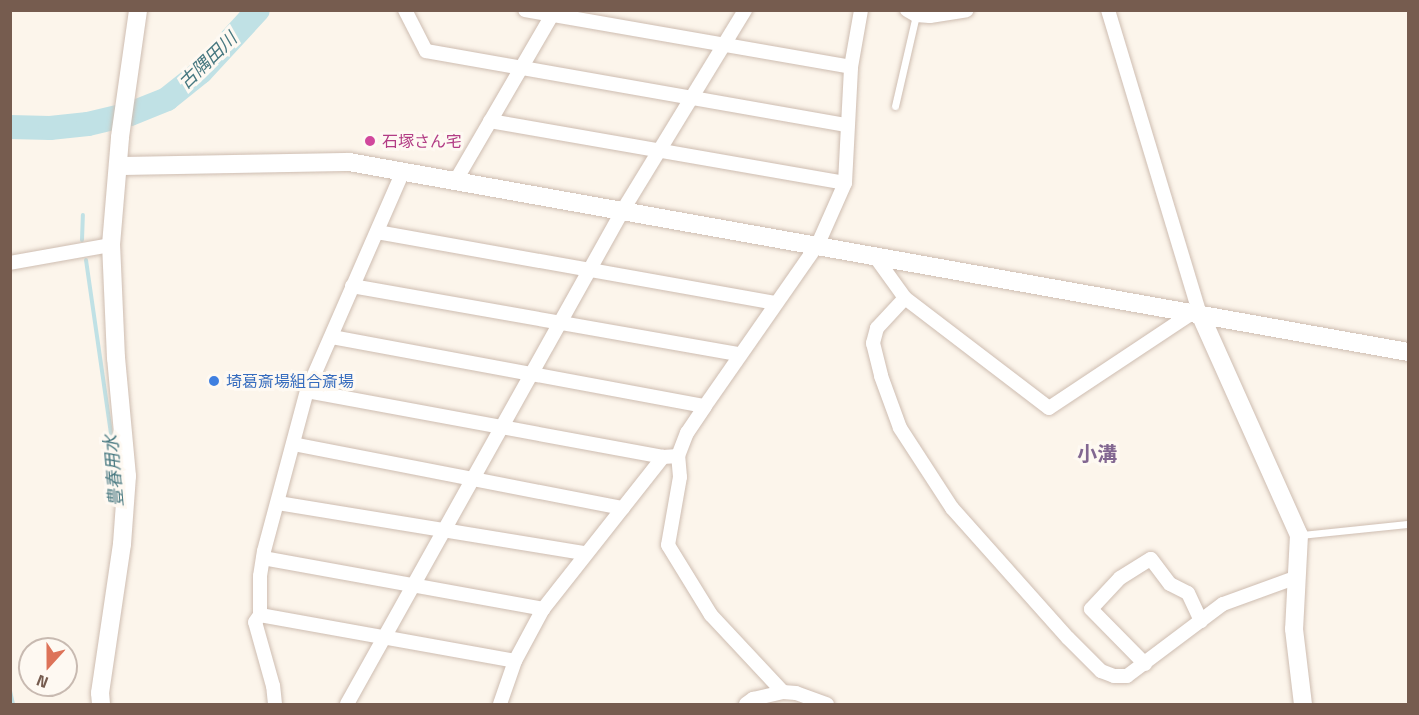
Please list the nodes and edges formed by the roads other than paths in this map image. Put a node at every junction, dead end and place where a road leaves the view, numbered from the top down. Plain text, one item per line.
1 (138, 10) edge
2 (405, 10) edge
3 (525, 10) edge
4 (745, 10) edge
5 (846, 10) edge
6 (967, 10) edge
7 (1108, 10) edge
8 (861, 12) edge
9 (554, 13) edge
10 (912, 13) edge
11 (724, 45) junction
12 (851, 67) junction
13 (521, 68) junction
14 (690, 99) junction
15 (895, 106) dead end
16 (490, 121) junction
17 (847, 125) junction
18 (659, 150) junction
19 (118, 166) junction
20 (403, 171) junction
21 (456, 180) junction
22 (845, 183) junction
23 (623, 210) junction
24 (376, 232) junction
25 (818, 244) junction
26 (111, 245) junction
27 (874, 255) junction
28 (10, 263) edge
29 (590, 270) junction
30 (352, 286) junction
31 (905, 298) junction
32 (776, 303) junction
33 (1196, 314) junction
34 (561, 322) junction
35 (332, 337) junction
36 (1408, 352) edge
37 (739, 354) junction
38 (532, 375) junction
39 (307, 391) junction
40 (705, 406) junction
41 (503, 427) junction
42 (292, 444) junction
43 (678, 456) junction
44 (663, 457) junction
45 (473, 479) junction
46 (278, 503) junction
47 (623, 508) junction
48 (1408, 524) edge
49 (445, 529) junction
50 (1299, 535) junction
51 (585, 553) junction
52 (263, 558) junction
53 (1296, 577) junction
54 (414, 585) junction
55 (543, 609) junction
56 (260, 615) junction
57 (1201, 621) junction
58 (386, 637) junction
59 (515, 661) junction
60 (1145, 664) junction
61 (783, 692) junction
62 (101, 705) edge
63 (275, 705) edge
64 (347, 705) edge
65 (500, 705) edge
66 (746, 705) edge
67 (827, 705) edge
68 (1303, 705) edge

1 - 19 street
2 - 13 street
3 - 9 street
4 - 11 street
5 - 8 street
6 - 10 street
7 - 33 street
8 - 12 street
9 - 11 street
9 - 13 street
10 - 15 lane
11 - 12 street
11 - 14 street
12 - 17 street
13 - 14 street
13 - 16 street
14 - 17 street
14 - 18 street
16 - 18 street
16 - 21 street
17 - 22 street
18 - 22 street
18 - 23 street
19 - 20 street
19 - 26 street
20 - 21 street
20 - 24 street
21 - 23 street
22 - 25 street
23 - 25 street
23 - 29 street
24 - 29 street
24 - 30 street
25 - 27 street
25 - 32 street
26 - 28 street
26 - 62 street
27 - 31 street
27 - 33 street
29 - 32 street
29 - 34 street
30 - 34 street
30 - 35 street
31 - 33 street
31 - 60 street
32 - 37 street
33 - 36 street
33 - 50 street
34 - 37 street
34 - 38 street
35 - 38 street
35 - 39 street
37 - 40 street
38 - 40 street
38 - 41 street
39 - 41 street
39 - 42 street
40 - 43 street
41 - 44 street
41 - 45 street
42 - 45 street
42 - 46 street
43 - 44 street
43 - 61 street
44 - 47 street
45 - 47 street
45 - 49 street
46 - 49 street
46 - 52 street
47 - 51 street
48 - 50 lane
49 - 51 street
49 - 54 street
50 - 53 street
51 - 55 street
52 - 54 street
52 - 56 street
53 - 57 street
53 - 68 street
54 - 55 street
54 - 58 street
55 - 59 street
56 - 58 street
56 - 63 street
57 - 60 street
57 - 60 street
58 - 59 street
58 - 64 street
59 - 65 street
61 - 66 street
61 - 67 street

